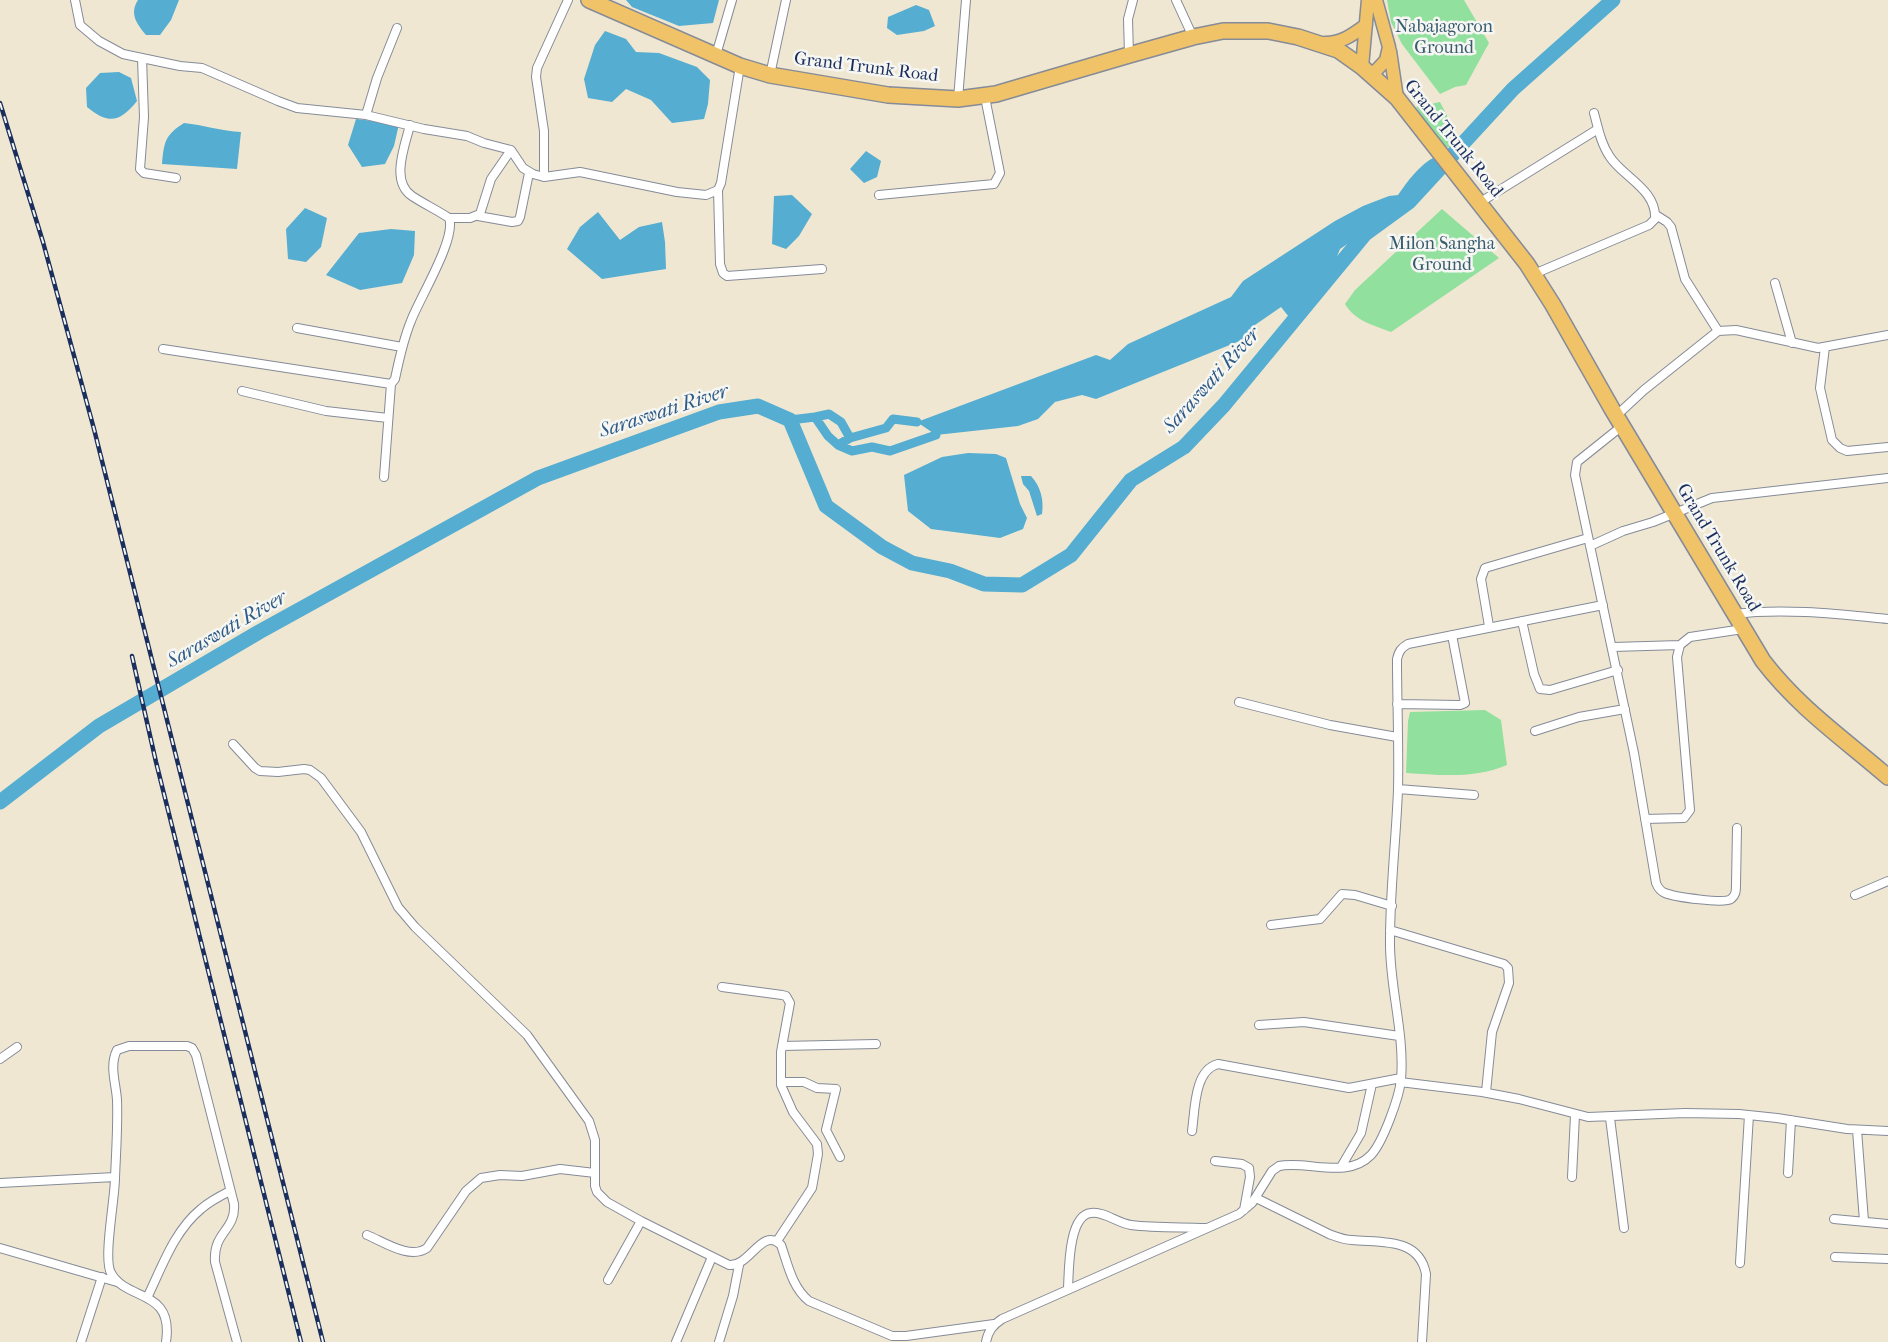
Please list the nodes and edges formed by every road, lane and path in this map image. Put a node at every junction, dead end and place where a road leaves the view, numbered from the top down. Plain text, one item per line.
1 (75, 0) edge
2 (568, 0) edge
3 (590, 0) edge
4 (732, 0) edge
5 (786, 0) edge
6 (966, 0) edge
7 (1133, 0) edge
8 (1176, 0) edge
9 (1368, 0) edge
10 (1376, 0) edge
11 (1366, 25) junction
12 (397, 28) dead end
13 (1193, 37) junction
14 (1321, 43) junction
15 (1389, 47) junction
16 (716, 55) junction
17 (1129, 55) junction
18 (142, 58) junction
19 (740, 66) junction
20 (1367, 71) junction
21 (770, 75) junction
22 (985, 96) junction
23 (1397, 98) junction
24 (958, 99) junction
25 (1594, 113) dead end
26 (366, 115) junction
27 (410, 125) junction
28 (1598, 129) junction
29 (511, 150) junction
30 (529, 172) junction
31 (544, 177) junction
32 (176, 178) dead end
33 (718, 190) junction
34 (879, 195) dead end
35 (1479, 203) junction
36 (1656, 215) junction
37 (478, 216) junction
38 (449, 218) junction
39 (822, 269) dead end
40 (1534, 274) junction
41 (1775, 283) dead end
42 (297, 328) dead end
43 (1718, 332) junction
44 (1888, 335) edge
45 (1792, 344) junction
46 (402, 347) junction
47 (1825, 347) junction
48 (163, 349) dead end
49 (391, 384) junction
50 (242, 391) dead end
51 (388, 418) junction
52 (1619, 421) junction
53 (1888, 447) edge
54 (384, 477) dead end
55 (1888, 478) edge
56 (1675, 514) junction
57 (1589, 542) junction
58 (1603, 605) junction
59 (1733, 614) junction
60 (1888, 619) edge
61 (1522, 621) junction
62 (1489, 627) junction
63 (1743, 629) junction
64 (1452, 635) junction
65 (1680, 645) junction
66 (1613, 647) junction
67 (1617, 670) junction
68 (1239, 702) dead end
69 (1397, 704) junction
70 (1625, 710) junction
71 (1535, 730) dead end
72 (1397, 737) junction
73 (233, 744) dead end
74 (1888, 777) edge
75 (1398, 789) junction
76 (1474, 795) dead end
77 (1645, 819) junction
78 (1737, 828) dead end
79 (1888, 881) edge
80 (1855, 895) dead end
81 (1392, 906) junction
82 (1271, 925) dead end
83 (1390, 930) junction
84 (723, 987) dead end
85 (1259, 1025) dead end
86 (1399, 1036) junction
87 (876, 1044) dead end
88 (782, 1046) junction
89 (17, 1047) dead end
90 (0, 1059) edge
91 (1401, 1080) junction
92 (781, 1082) junction
93 (1372, 1084) junction
94 (1486, 1092) junction
95 (1575, 1115) junction
96 (1749, 1115) junction
97 (1610, 1118) junction
98 (1791, 1120) junction
99 (1857, 1130) junction
100 (1192, 1131) dead end
101 (1888, 1131) edge
102 (840, 1157) dead end
103 (1215, 1161) dead end
104 (1341, 1167) junction
105 (595, 1173) junction
106 (1788, 1173) dead end
107 (115, 1177) junction
108 (1572, 1177) dead end
109 (0, 1183) edge
110 (230, 1191) junction
111 (1256, 1198) junction
112 (1244, 1210) junction
113 (1834, 1219) dead end
114 (641, 1221) junction
115 (1864, 1221) junction
116 (1888, 1224) edge
117 (1207, 1228) junction
118 (1624, 1228) dead end
119 (367, 1235) dead end
120 (777, 1241) junction
121 (0, 1248) edge
122 (712, 1257) junction
123 (1835, 1257) dead end
124 (1888, 1259) edge
125 (1740, 1263) dead end
126 (739, 1265) junction
127 (102, 1277) junction
128 (608, 1280) dead end
129 (119, 1282) junction
130 (1068, 1288) junction
131 (147, 1298) junction
132 (994, 1324) junction
133 (81, 1342) edge
134 (166, 1342) edge
135 (237, 1342) edge
136 (676, 1342) edge
137 (719, 1342) edge
138 (986, 1342) edge
139 (1422, 1342) edge

1 - 18 street
2 - 31 street
3 - 16 highway, Grand Trunk Road
4 - 16 street
5 - 21 street
6 - 24 street
7 - 17 street
8 - 13 street
9 - 11 main road
10 - 15 main road
11 - 14 main road
11 - 20 main road
12 - 26 street
13 - 14 highway, Grand Trunk Road
13 - 17 highway, Grand Trunk Road
14 - 20 highway, Grand Trunk Road
15 - 20 main road
15 - 23 main road
16 - 19 highway, Grand Trunk Road
17 - 22 highway, Grand Trunk Road
18 - 26 street
18 - 32 street
19 - 21 highway, Grand Trunk Road
19 - 33 street
20 - 23 highway, Grand Trunk Road
21 - 24 highway, Grand Trunk Road
22 - 24 highway, Grand Trunk Road
22 - 34 street
23 - 35 highway, Grand Trunk Road
25 - 28 street
26 - 27 street
27 - 29 street
27 - 38 street
28 - 35 street
28 - 36 street
29 - 30 street
29 - 37 street
30 - 31 street
30 - 37 street
31 - 33 street
33 - 39 street
35 - 40 highway, Grand Trunk Road
36 - 40 street
36 - 43 street
37 - 38 street
38 - 46 street
40 - 52 highway, Grand Trunk Road
41 - 45 street
42 - 46 street
43 - 45 street
43 - 52 street
44 - 47 street
45 - 47 street
46 - 49 street
47 - 53 street
48 - 49 street
49 - 51 street
50 - 51 street
51 - 54 street
52 - 56 highway, Grand Trunk Road
52 - 57 street
55 - 56 street
56 - 57 street
56 - 59 highway, Grand Trunk Road
57 - 58 street
57 - 62 street
58 - 61 street
58 - 66 street
59 - 60 street
59 - 63 highway, Grand Trunk Road
61 - 62 street
61 - 67 street
62 - 64 street
63 - 65 street
63 - 74 highway, Grand Trunk Road
64 - 69 street
64 - 69 street
65 - 66 street
65 - 77 street
66 - 67 street
67 - 70 street
68 - 72 street
69 - 72 street
70 - 71 street
70 - 77 street
72 - 75 street
73 - 105 street
75 - 76 street
75 - 81 street
77 - 78 street
79 - 80 street
81 - 82 street
81 - 83 street
83 - 86 street
83 - 94 street
84 - 88 street
85 - 86 street
86 - 91 street
87 - 88 street
88 - 92 street
89 - 90 street
91 - 93 street
91 - 94 street
91 - 104 street
92 - 102 street
92 - 120 street
93 - 100 street
93 - 104 street
94 - 95 street
95 - 97 street
95 - 108 street
96 - 97 street
96 - 98 street
96 - 125 street
97 - 118 street
98 - 99 street
98 - 106 street
99 - 101 street
99 - 115 street
103 - 112 street
104 - 111 street
105 - 114 street
105 - 119 street
107 - 109 street
107 - 110 street
107 - 129 street
110 - 131 street
110 - 135 street
111 - 112 street
111 - 139 street
112 - 117 street
113 - 115 street
114 - 122 street
114 - 128 street
115 - 116 street
117 - 130 street
117 - 130 street
120 - 126 street
120 - 132 street
121 - 127 street
122 - 126 street
122 - 136 street
123 - 124 street
126 - 137 street
127 - 129 street
127 - 133 street
129 - 131 street
130 - 132 street
131 - 134 street
132 - 138 street

